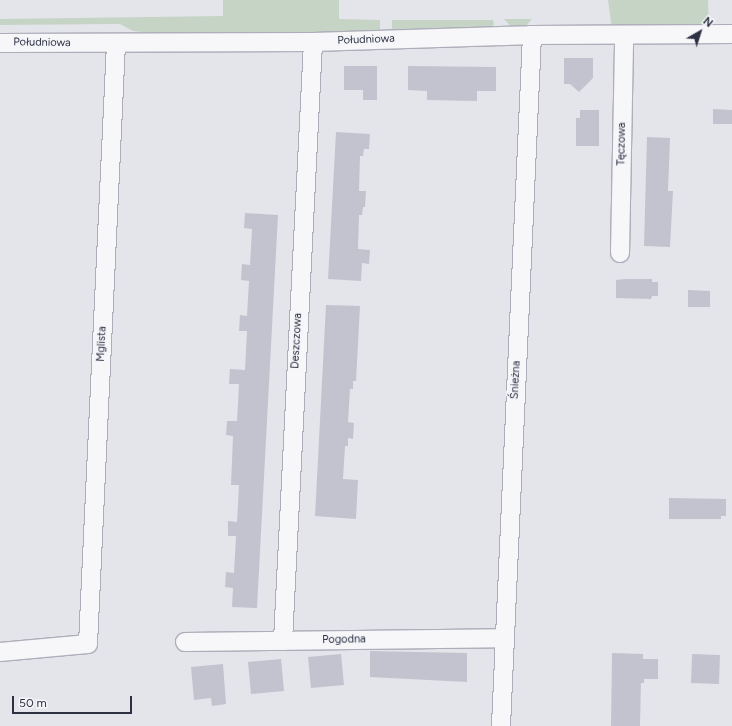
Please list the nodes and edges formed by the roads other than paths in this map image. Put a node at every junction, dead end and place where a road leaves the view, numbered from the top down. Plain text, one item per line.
1 (732, 34) edge
2 (532, 35) junction
3 (624, 36) junction
4 (313, 42) junction
5 (0, 43) edge
6 (116, 44) junction
7 (620, 252) dead end
8 (504, 638) junction
9 (283, 641) junction
10 (185, 642) dead end
11 (0, 652) edge
12 (501, 726) edge

1 - 3 street, Południowa
2 - 3 street, Południowa
2 - 4 street, Południowa
2 - 8 street, Śnieżna
3 - 7 street, Tęczowa
4 - 6 street, Południowa
4 - 9 street, Deszczowa
5 - 6 street, Południowa
6 - 11 street, Mglista
8 - 9 street, Pogodna
8 - 12 street, Śnieżna
9 - 10 street, Pogodna

